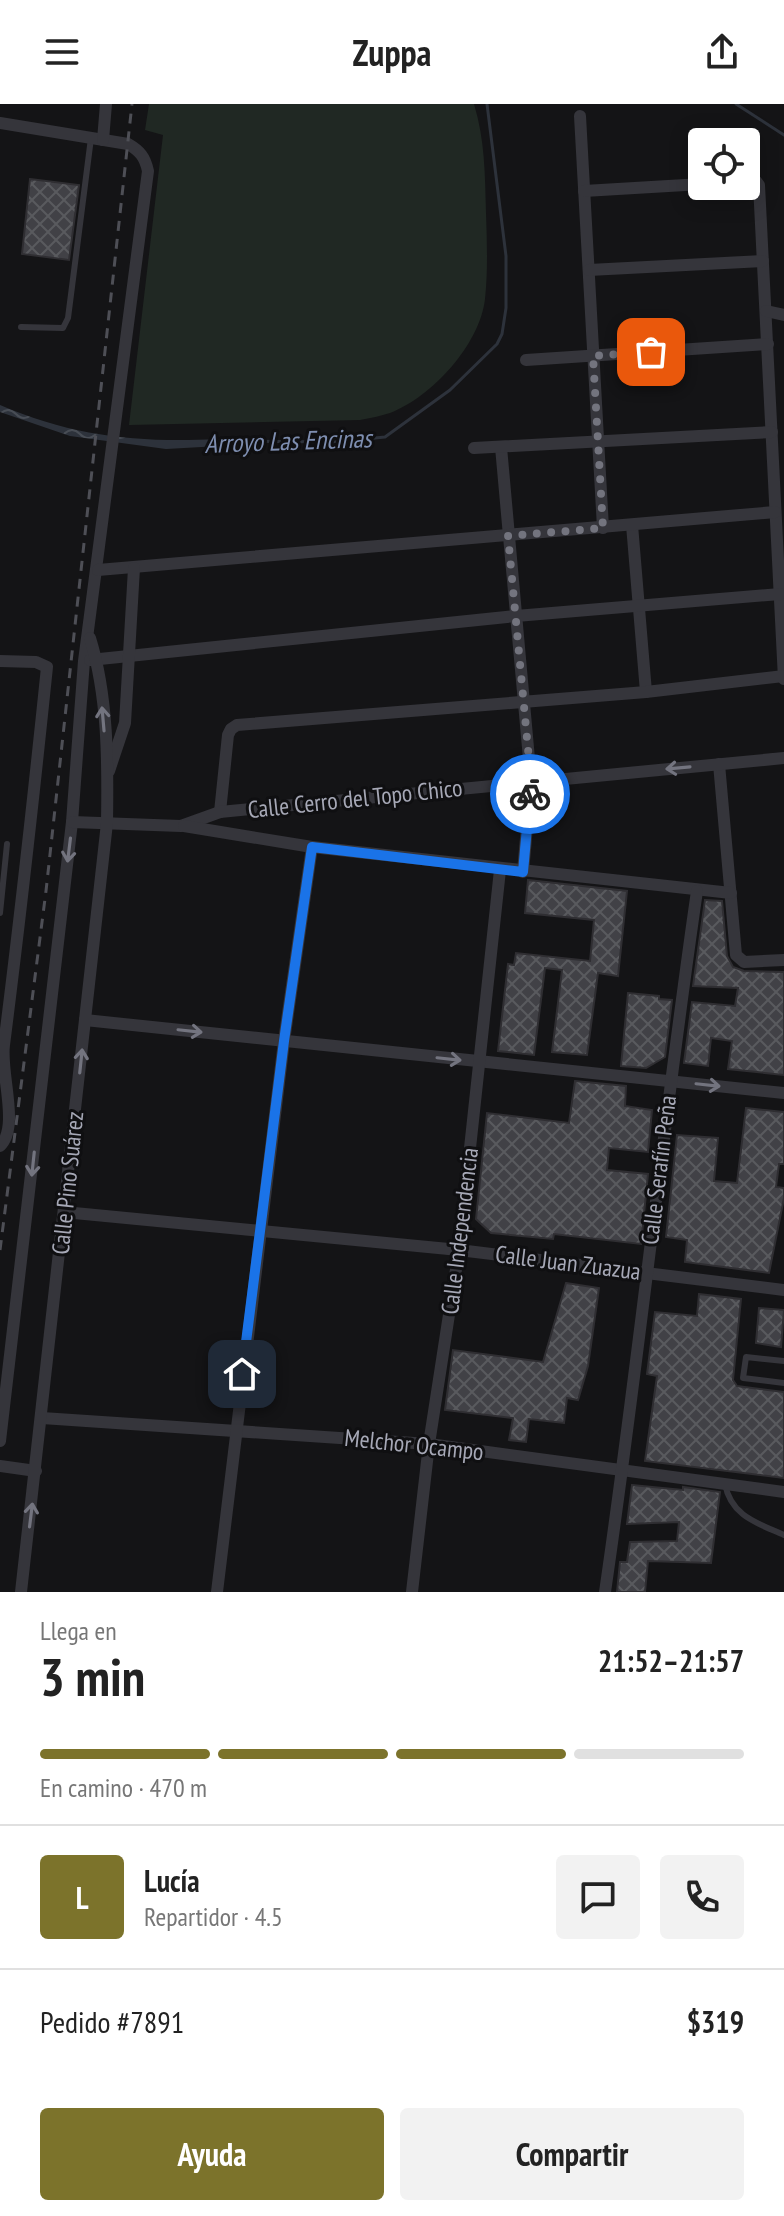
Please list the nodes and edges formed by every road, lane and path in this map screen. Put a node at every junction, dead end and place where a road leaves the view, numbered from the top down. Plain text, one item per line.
1 (106, 104) edge
2 (580, 116) dead end
3 (0, 123) edge
4 (97, 139) junction
5 (688, 185) edge
6 (584, 191) junction
7 (755, 200) edge
8 (763, 261) junction
9 (589, 270) junction
10 (766, 311) junction
11 (784, 315) edge
12 (21, 327) dead end
13 (768, 344) junction
14 (593, 356) junction
15 (526, 360) dead end
16 (772, 432) junction
17 (598, 442) junction
18 (501, 447) junction
19 (474, 448) dead end
20 (779, 476) edge
21 (775, 512) junction
22 (632, 525) junction
23 (603, 528) junction
24 (508, 536) junction
25 (134, 568) junction
26 (98, 570) junction
27 (781, 570) edge
28 (780, 594) junction
29 (639, 607) junction
30 (516, 616) junction
31 (130, 654) junction
32 (784, 657) edge
33 (90, 660) junction
34 (0, 661) edge
35 (784, 678) edge
36 (646, 692) junction
37 (524, 701) junction
38 (784, 758) edge
39 (719, 764) junction
40 (108, 774) junction
41 (531, 781) junction
42 (220, 812) junction
43 (72, 822) junction
44 (107, 823) junction
45 (181, 826) junction
46 (7, 844) dead end
47 (312, 847) junction
48 (500, 870) junction
49 (523, 872) junction
50 (697, 891) junction
51 (731, 893) junction
52 (0, 913) edge
53 (784, 960) edge
54 (85, 1020) junction
55 (284, 1041) junction
56 (481, 1062) junction
57 (669, 1082) junction
58 (784, 1093) edge
59 (0, 1146) edge
60 (64, 1212) junction
61 (261, 1232) junction
62 (459, 1250) junction
63 (647, 1272) junction
64 (784, 1290) edge
65 (784, 1361) edge
66 (784, 1383) edge
67 (42, 1418) junction
68 (235, 1430) junction
69 (0, 1441) edge
70 (429, 1444) junction
71 (0, 1466) edge
72 (36, 1471) junction
73 (623, 1471) junction
74 (725, 1484) junction
75 (784, 1492) edge
76 (784, 1535) edge
77 (21, 1592) edge
78 (217, 1592) edge
79 (412, 1592) edge
80 (605, 1592) edge

1 - 4 street
2 - 6 street
3 - 4 street, Calle Pino Suárez
4 - 12 lane
4 - 26 street, Calle Pino Suárez
5 - 6 street
6 - 9 street
7 - 8 street
8 - 9 street
8 - 10 street
9 - 14 street
10 - 11 street
10 - 13 street
13 - 14 street
13 - 16 street
14 - 15 street
14 - 17 street
16 - 17 street
16 - 20 street
17 - 18 street
17 - 23 street
18 - 19 street
18 - 24 street
20 - 21 street
21 - 22 street
21 - 27 street
22 - 23 street
22 - 29 street
23 - 24 street
24 - 25 street
24 - 30 street
25 - 26 street
25 - 31 street, Calle Pino Suárez
26 - 33 street, Calle Pino Suárez
27 - 28 street
28 - 29 street
28 - 32 street
29 - 30 street
29 - 36 street
30 - 31 street
30 - 37 street
31 - 33 street
31 - 40 street, Calle Pino Suárez
32 - 35 street
40 -> 33 street, Calle Pino Suárez
33 - 43 street, Calle Pino Suárez
34 - 59 street
35 - 36 street
36 - 37 street
37 - 41 street
37 - 42 street
38 - 39 street, Calle Cerro del Topo Chico
39 -> 41 street, Calle Cerro del Topo Chico
39 - 51 street
40 - 44 street, Calle Pino Suárez
41 - 42 street, Calle Cerro del Topo Chico
41 - 49 street
42 - 45 street, Calle Cerro del Topo Chico
43 - 44 street, Calle Cerro del Topo Chico
43 -> 69 street, Calle Pino Suárez
44 - 45 street, Calle Cerro del Topo Chico
44 - 54 street, Calle Pino Suárez
45 - 47 street
46 - 52 lane
47 - 48 street
47 - 55 street
48 - 49 street
48 - 56 street, Calle Independencia
49 - 50 street
50 - 51 street
50 - 57 street, Calle Serafín Peña
51 - 53 street
54 -> 55 street
60 -> 54 street, Calle Pino Suárez
55 -> 56 street
55 - 61 street
56 - 57 street
56 - 62 street, Calle Independencia
57 -> 58 street
57 - 63 street, Calle Serafín Peña
60 - 61 street, Calle Juan Zuazua
60 - 67 street, Calle Pino Suárez
61 - 62 street, Calle Juan Zuazua
61 - 68 street
62 - 63 street, Calle Juan Zuazua
62 - 70 street, Calle Independencia
63 - 64 street, Calle Juan Zuazua
63 - 73 street, Calle Serafín Peña
65 - 66 lane
67 - 68 street, Melchor Ocampo
67 - 72 street, Calle Pino Suárez
68 - 70 street, Melchor Ocampo
68 - 78 street
70 - 73 street, Melchor Ocampo
70 - 79 street, Calle Independencia
71 - 72 street
77 -> 72 street, Calle Pino Suárez
73 - 74 street, Melchor Ocampo
73 - 80 street, Calle Serafín Peña
74 - 75 street, Melchor Ocampo
74 - 76 lane

